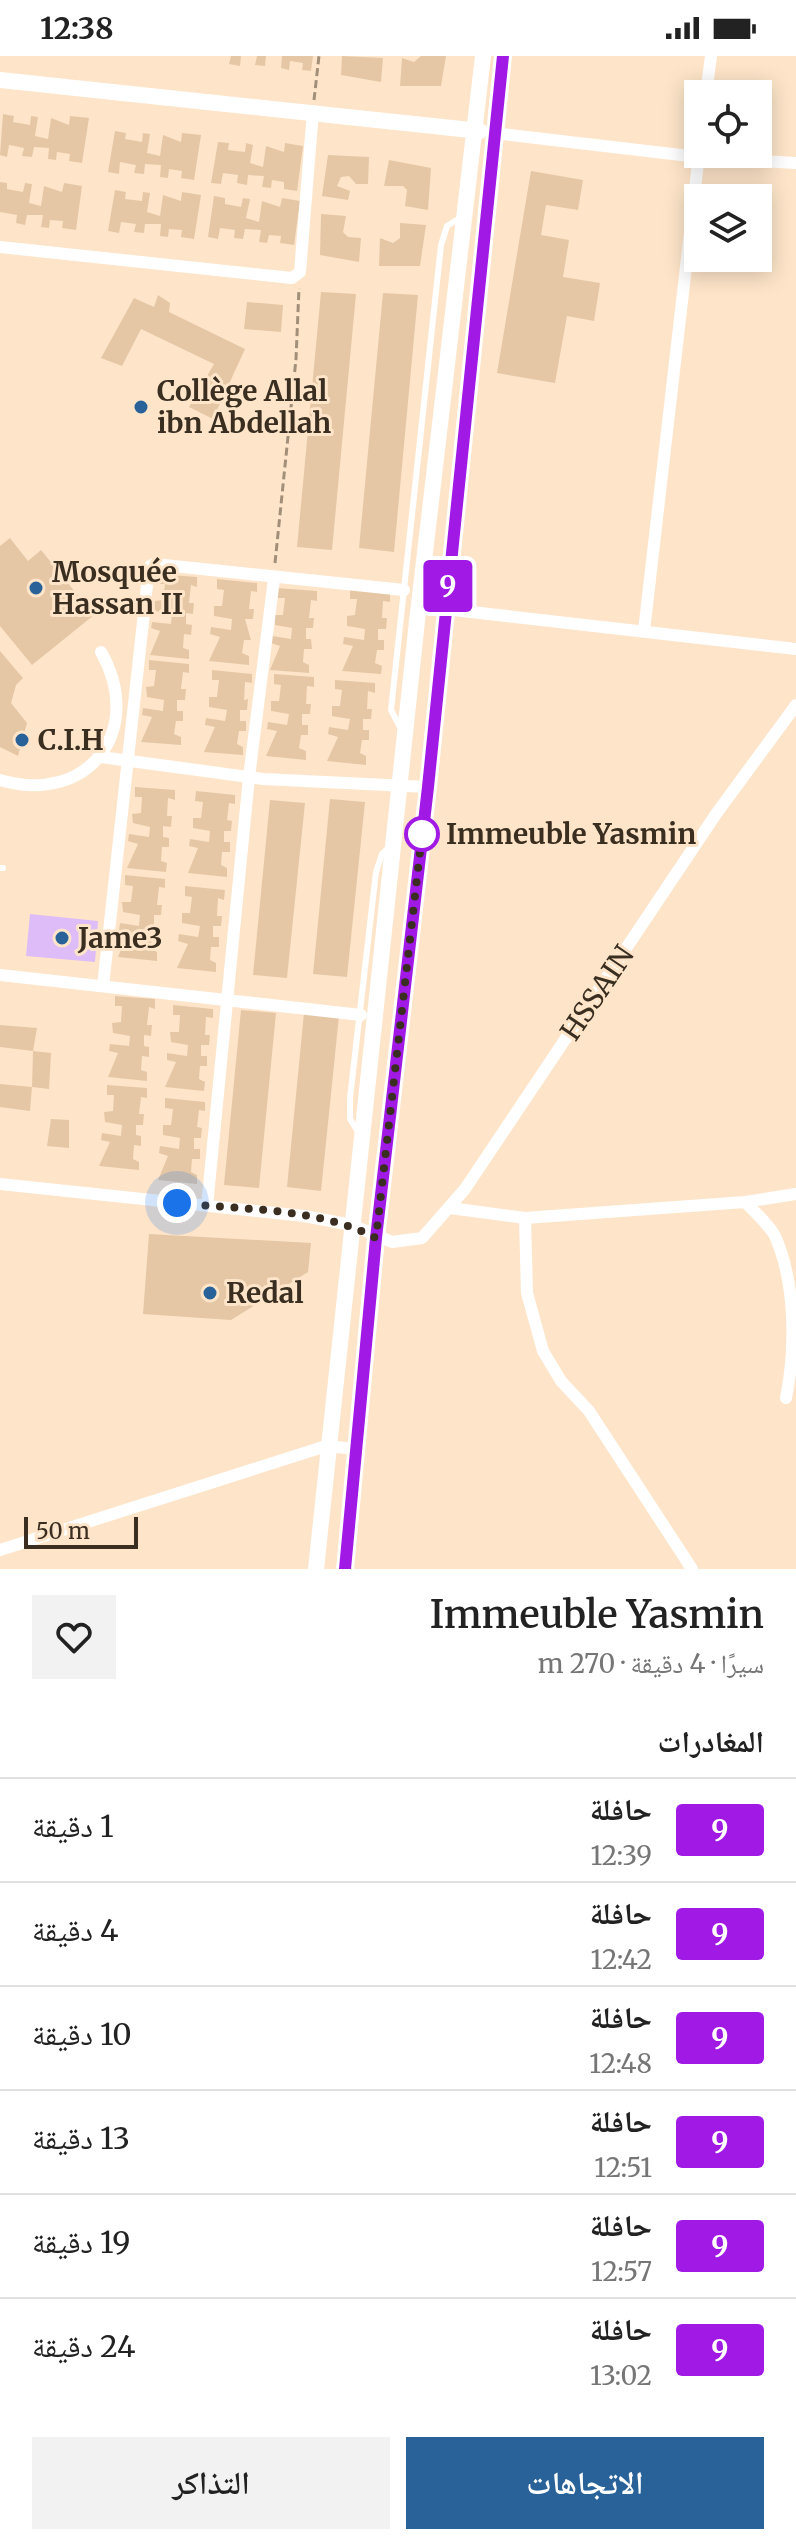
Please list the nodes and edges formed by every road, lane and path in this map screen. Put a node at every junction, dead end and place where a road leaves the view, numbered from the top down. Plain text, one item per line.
1 (319, 56) edge
2 (483, 56) edge
3 (503, 56) edge
4 (711, 56) edge
5 (0, 80) edge
6 (708, 80) edge
7 (313, 111) junction
8 (472, 131) junction
9 (493, 133) junction
10 (684, 154) edge
11 (772, 161) edge
12 (796, 163) edge
13 (697, 168) edge
14 (464, 215) junction
15 (0, 247) edge
16 (300, 272) junction
17 (274, 579) junction
18 (404, 590) junction
19 (445, 609) junction
20 (644, 631) junction
21 (796, 649) edge
22 (101, 652) dead end
23 (796, 705) edge
24 (406, 735) junction
25 (101, 757) junction
26 (129, 762) junction
27 (249, 777) junction
28 (0, 780) edge
29 (402, 784) junction
30 (428, 787) junction
31 (395, 843) junction
32 (0, 975) edge
33 (103, 986) junction
34 (229, 1000) junction
35 (361, 1015) junction
36 (362, 1138) junction
37 (0, 1184) edge
38 (796, 1194) edge
39 (745, 1202) junction
40 (207, 1206) junction
41 (450, 1208) junction
42 (525, 1218) junction
43 (352, 1225) junction
44 (376, 1238) junction
45 (786, 1398) dead end
46 (326, 1446) junction
47 (356, 1449) junction
48 (0, 1550) edge
49 (316, 1569) edge
50 (345, 1569) edge
51 (692, 1569) edge

1 - 7 path
2 - 8 street
3 - 9 street
4 - 6 street
5 - 7 street
7 - 8 street
7 - 16 street
8 - 9 street
8 - 14 street
9 - 10 street
9 - 19 street
11 - 12 street
13 - 20 street
14 - 18 lane
14 - 24 street
15 - 16 street
16 - 17 path
17 - 18 street
17 - 26 street
17 - 27 street
18 - 24 lane
19 - 20 street
19 - 30 street
20 - 21 street
22 - 25 street
23 - 41 street, HSSAIN
24 - 29 street
25 - 26 street
25 - 28 street
26 - 27 street
26 - 33 street
27 - 29 street
27 - 34 street
29 - 30 street
29 - 31 street
30 - 44 street
31 - 35 lane
31 - 36 street
32 - 33 street
33 - 34 street
34 - 35 street
34 - 40 street
35 - 36 lane
36 - 43 street
37 - 40 street
38 - 39 street
39 - 42 street
39 - 45 street
40 - 43 street
41 - 42 street
41 - 44 street, HSSAIN
42 - 51 street
43 - 44 street
43 - 46 street
44 - 47 street
46 - 47 street
46 - 48 street
46 - 49 street
47 - 50 street

